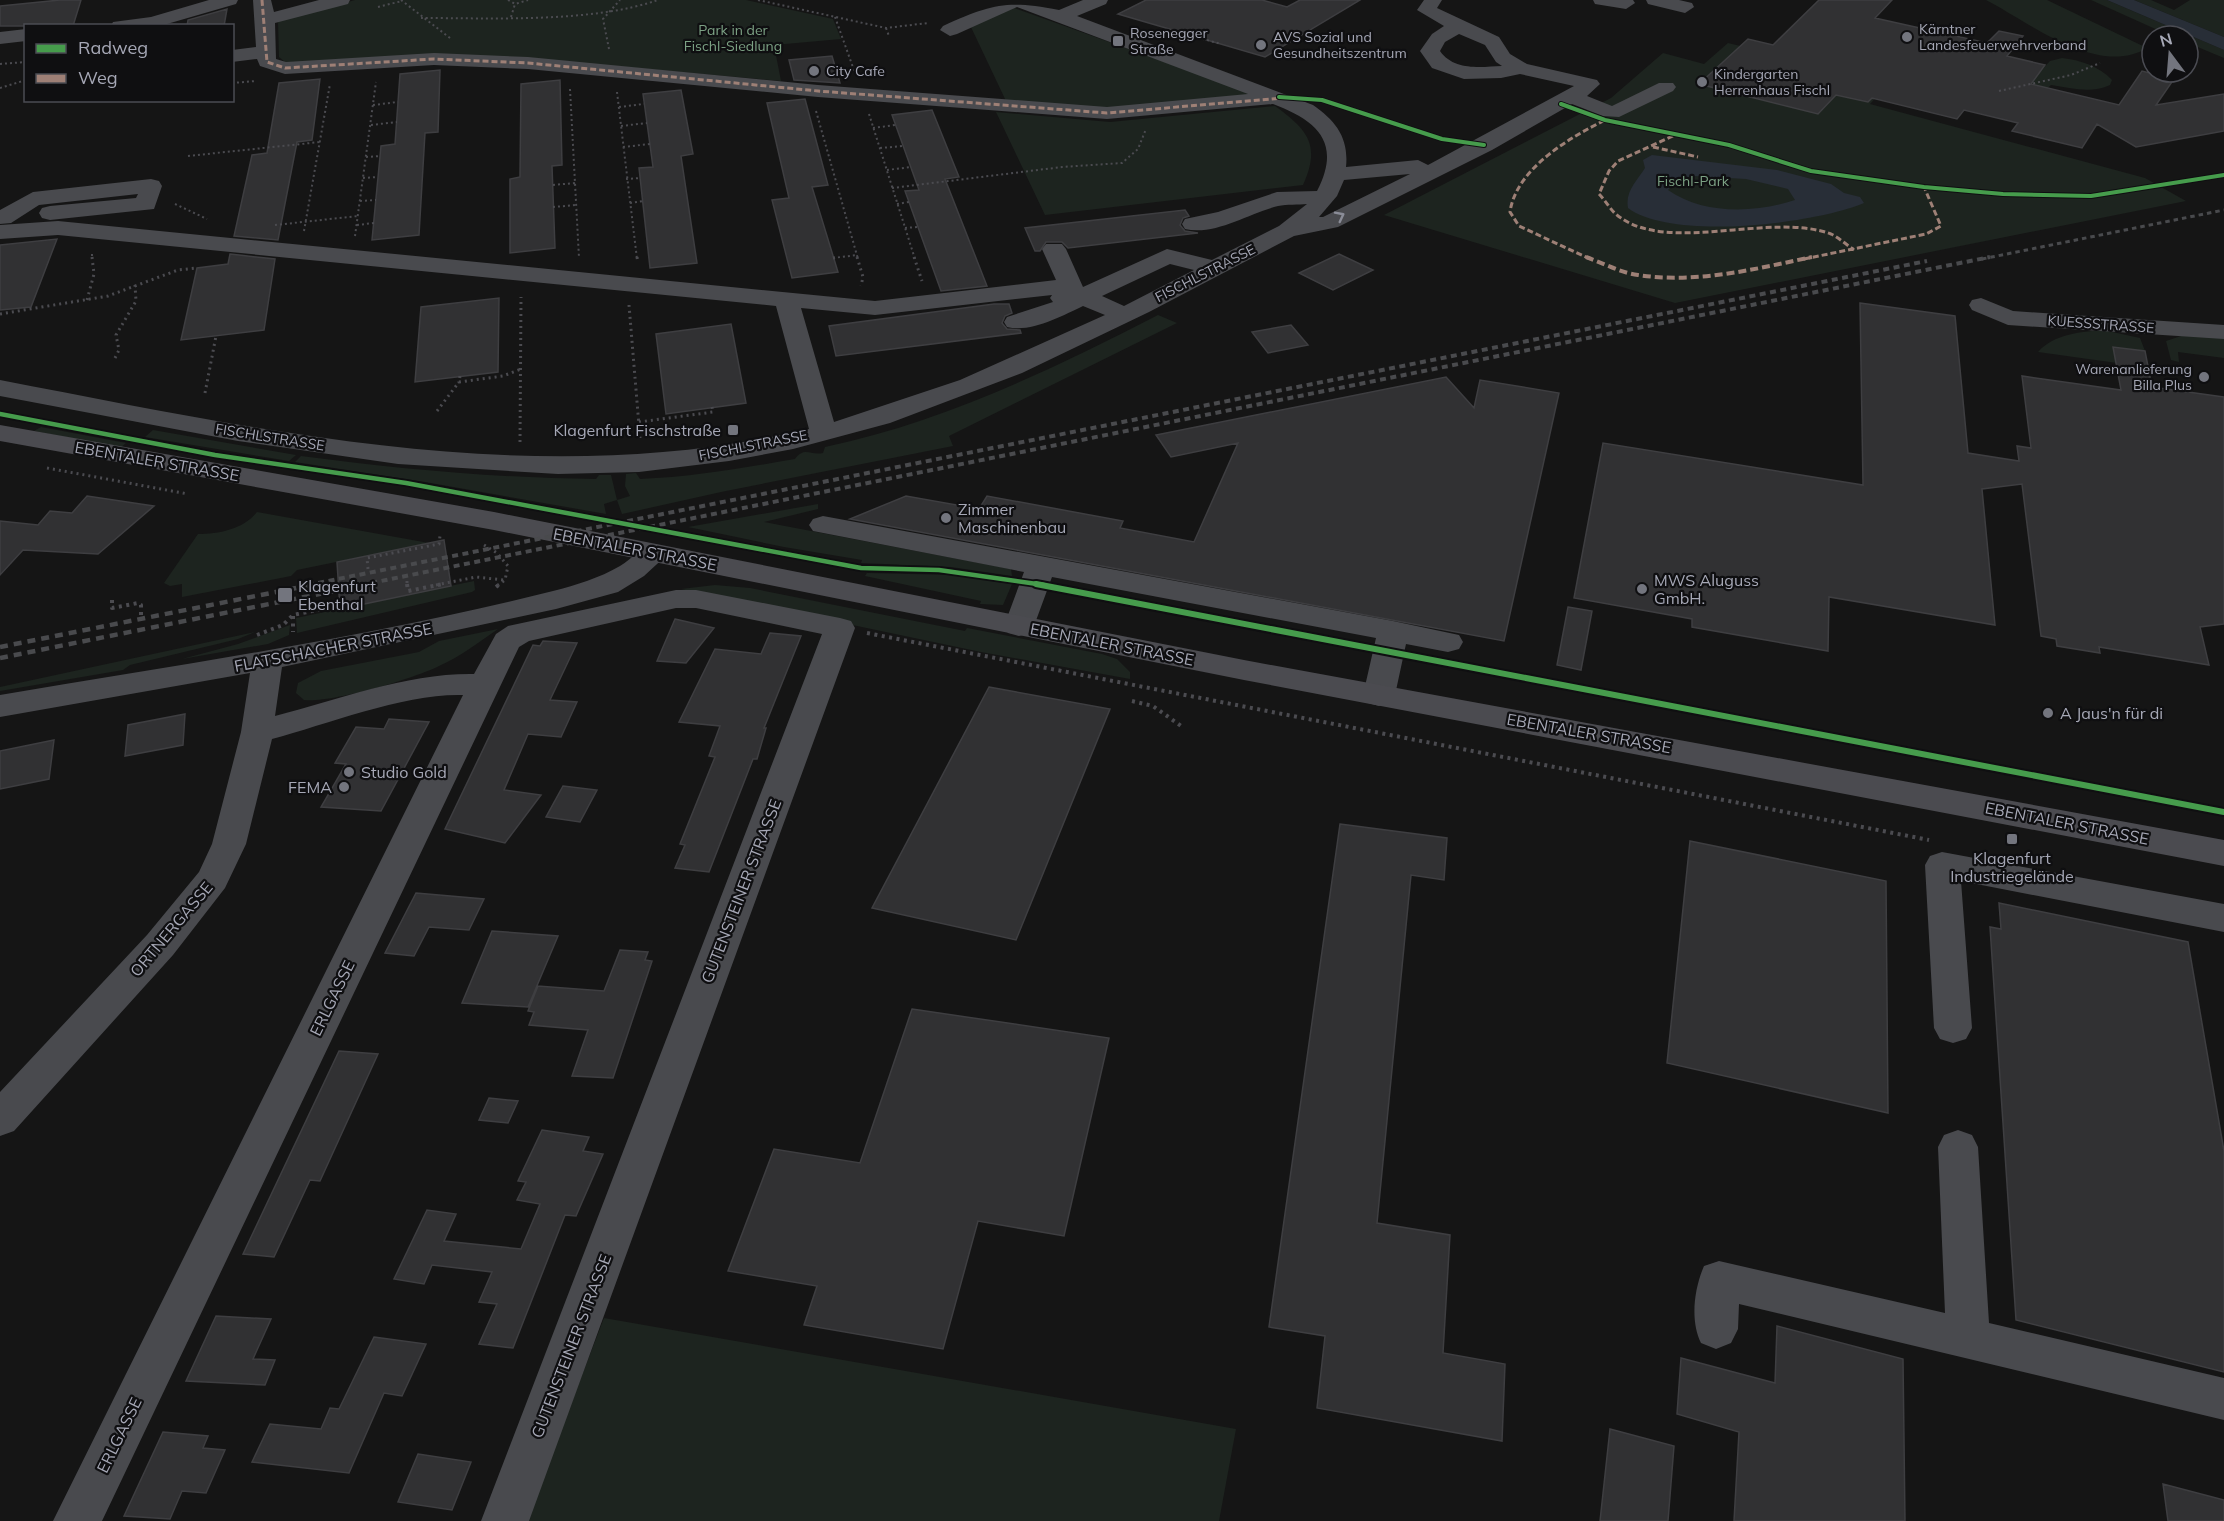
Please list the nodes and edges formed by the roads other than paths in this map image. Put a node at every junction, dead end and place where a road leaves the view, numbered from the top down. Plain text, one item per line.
1 (229, 0) edge
2 (341, 0) edge
3 (1016, 0) edge
4 (1099, 0) edge
5 (1433, 0) edge
6 (1602, 0) edge
7 (1655, 0) edge
8 (1626, 3) dead end
9 (1685, 7) dead end
10 (263, 10) edge
11 (1061, 16) junction
12 (136, 24) edge
13 (1460, 27) junction
14 (950, 30) dead end
15 (24, 35) edge
16 (0, 38) edge
17 (265, 52) junction
18 (234, 56) edge
19 (1520, 68) junction
20 (1666, 87) dead end
21 (1582, 90) junction
22 (1279, 97) junction
23 (1457, 157) junction
24 (1336, 174) junction
25 (1323, 197) junction
26 (1192, 220) dead end
27 (1, 223) edge
28 (1284, 232) junction
29 (1048, 250) dead end
30 (1215, 268) junction
31 (1072, 293) junction
32 (786, 299) junction
33 (1981, 306) dead end
34 (1123, 314) junction
35 (1015, 318) dead end
36 (2224, 332) edge
37 (0, 388) edge
38 (823, 431) junction
39 (0, 433) edge
40 (824, 525) dead end
41 (654, 553) junction
42 (1041, 566) junction
43 (1019, 626) junction
44 (1393, 631) junction
45 (1448, 642) dead end
46 (267, 660) junction
47 (484, 685) junction
48 (1379, 695) junction
49 (0, 706) edge
50 (257, 732) junction
51 (2224, 853) edge
52 (2224, 918) edge
53 (1953, 1028) dead end
54 (0, 1119) edge
55 (1958, 1147) dead end
56 (1716, 1329) dead end
57 (1968, 1339) junction
58 (2224, 1399) edge
59 (77, 1521) edge
60 (505, 1521) edge

1 - 12 street
2 - 10 street
3 - 11 street
3 - 14 street
4 - 11 street
5 - 13 street
6 - 8 street
7 - 9 street
10 - 17 street
11 - 22 street
13 - 19 street
13 - 19 street
15 - 16 street
17 - 18 street
17 - 22 street
19 - 21 street
20 - 21 street
21 - 23 street
22 - 24 street
23 - 24 street
28 -> 23 street
24 - 25 street, FISCHLSTRASSE
25 - 26 street
25 - 28 street, FISCHLSTRASSE
27 - 27 street
27 - 32 street
28 - 30 street, FISCHLSTRASSE
29 - 31 street
30 - 31 street
30 - 34 street, FISCHLSTRASSE
31 - 32 street
31 - 34 street
31 - 35 street
32 - 38 street
33 - 36 street, KUESSSTRASSE
34 - 38 street, FISCHLSTRASSE
37 - 38 street, FISCHLSTRASSE
39 - 41 main road, EBENTALER STRASSE
40 - 42 street
41 - 43 main road, EBENTALER STRASSE
41 - 46 street, FLATSCHACHER STRASSE
42 - 43 street
42 - 44 street
43 - 48 main road, EBENTALER STRASSE
44 - 45 street
44 - 48 street
46 - 49 street, FLATSCHACHER STRASSE
46 - 50 street, ORTNERGASSE
47 - 50 street
47 - 59 street, ERLGASSE
47 - 60 street, GUTENSTEINER STRASSE
48 - 51 main road, EBENTALER STRASSE
50 - 54 street, ORTNERGASSE
52 - 53 street
55 - 57 street
56 - 57 street
57 - 58 street

